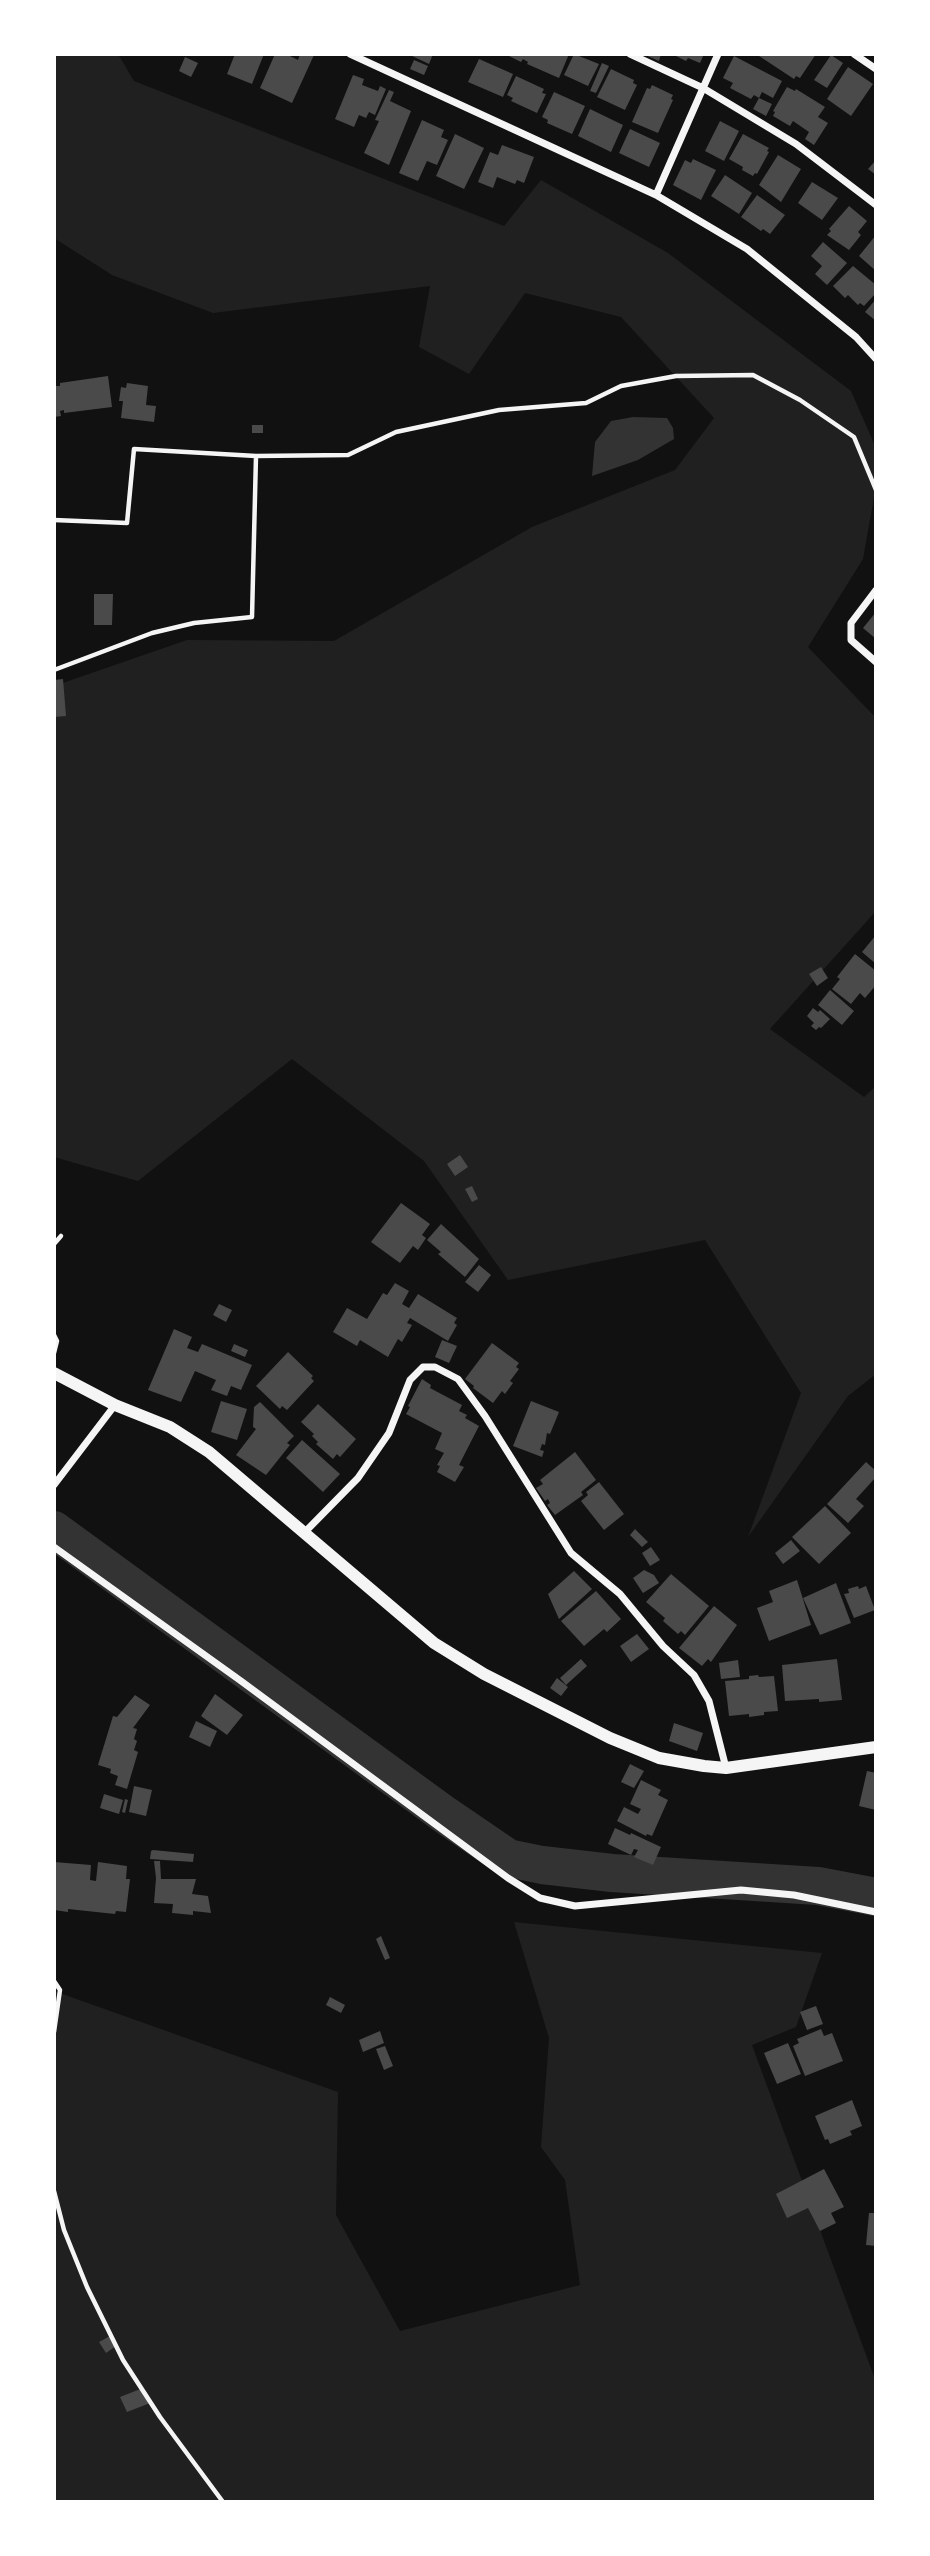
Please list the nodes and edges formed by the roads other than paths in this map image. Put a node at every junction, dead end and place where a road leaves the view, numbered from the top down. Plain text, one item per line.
1 (350, 54) edge
2 (630, 54) edge
3 (718, 54) edge
4 (854, 54) edge
5 (876, 69) edge
6 (703, 88) junction
7 (656, 195) junction
8 (876, 205) edge
9 (876, 359) edge
10 (256, 456) junction
11 (876, 490) edge
12 (54, 520) edge
13 (876, 590) edge
14 (876, 663) edge
15 (54, 670) edge
16 (61, 1236) dead end
17 (54, 1244) edge
18 (54, 1335) edge
19 (54, 1353) edge
20 (54, 1373) edge
21 (115, 1405) junction
22 (54, 1486) edge
23 (304, 1533) junction
24 (54, 1547) edge
25 (876, 1747) edge
26 (726, 1768) junction
27 (876, 1912) edge
28 (54, 1980) edge
29 (54, 2032) edge
30 (54, 2191) edge
31 (223, 2502) edge

1 - 7 street
2 - 6 street
3 - 6 street
4 - 5 street
6 - 7 street
6 - 8 street
7 - 9 street
10 - 11 lane
10 - 12 lane
10 - 15 lane
13 - 14 street
16 - 17 lane
18 - 19 lane
20 - 21 street
21 - 22 street
21 - 23 street
23 - 26 street
23 - 26 street
24 - 27 street
25 - 26 street
28 - 29 lane
30 - 31 lane

